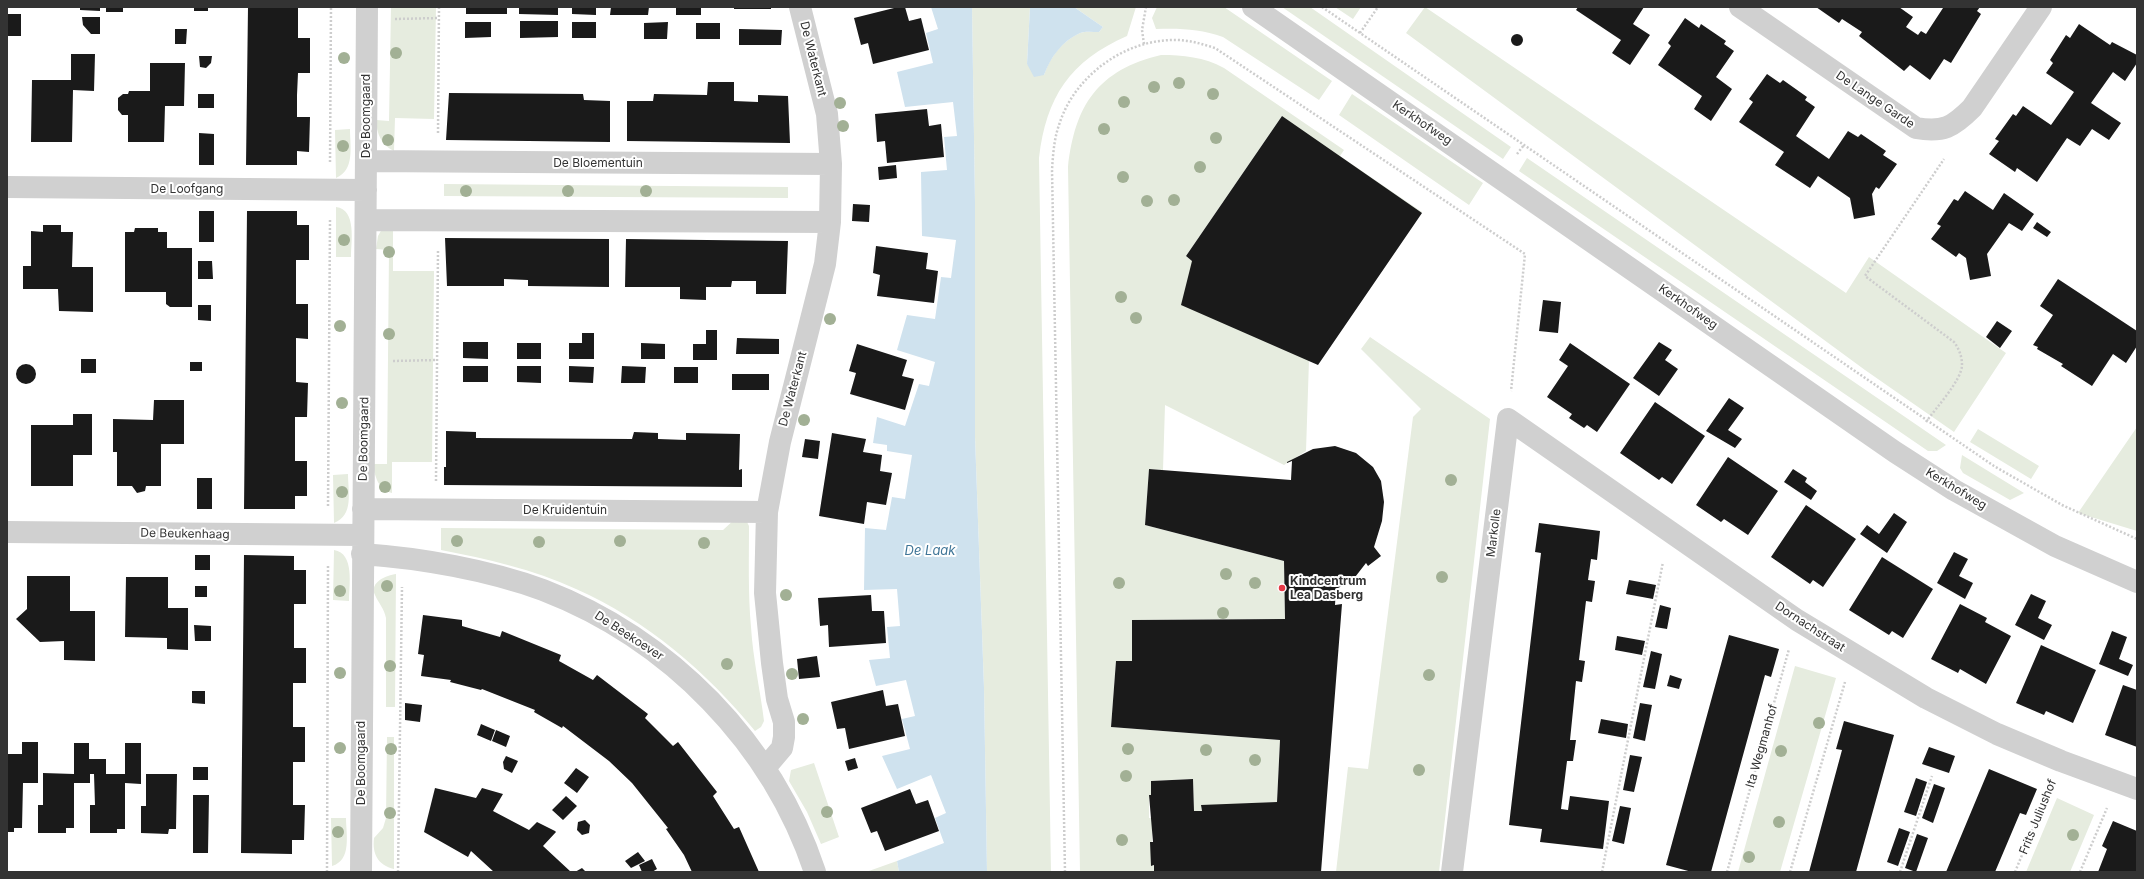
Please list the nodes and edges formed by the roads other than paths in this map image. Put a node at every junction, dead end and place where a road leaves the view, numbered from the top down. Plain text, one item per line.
1 (800, 7) edge
2 (1253, 7) edge
3 (1740, 7) edge
4 (2041, 7) edge
5 (366, 13) edge
6 (366, 161) junction
7 (830, 164) junction
8 (7, 187) edge
9 (366, 190) junction
10 (366, 220) junction
11 (830, 222) junction
12 (1508, 419) joint
13 (363, 509) junction
14 (766, 512) junction
15 (7, 532) edge
16 (362, 545) junction
17 (2137, 582) edge
18 (765, 768) junction
19 (2127, 786) edge
20 (361, 872) edge
21 (815, 872) edge
22 (1452, 872) edge

1 - 7 street, De Waterkant
2 - 17 street, Kerkhofweg
3 - 4 street, De Lange Garde
5 - 6 street, De Boomgaard
6 - 7 street, De Bloementuin
6 - 9 street, De Boomgaard
7 - 11 street, De Waterkant
8 - 9 street, De Loofgang
9 - 10 street, De Boomgaard
10 - 11 street
10 - 13 street, De Boomgaard
11 - 14 street, De Waterkant
12 - 19 street, Dornachstraat
12 - 22 street, Markolle
13 - 14 street, De Kruidentuin
13 - 16 street, De Boomgaard
14 - 18 street, De Waterkant
15 - 16 street, De Beukenhaag
16 - 18 street, De Beekoever
16 - 20 street, De Boomgaard
18 - 21 street, De Beekoever

